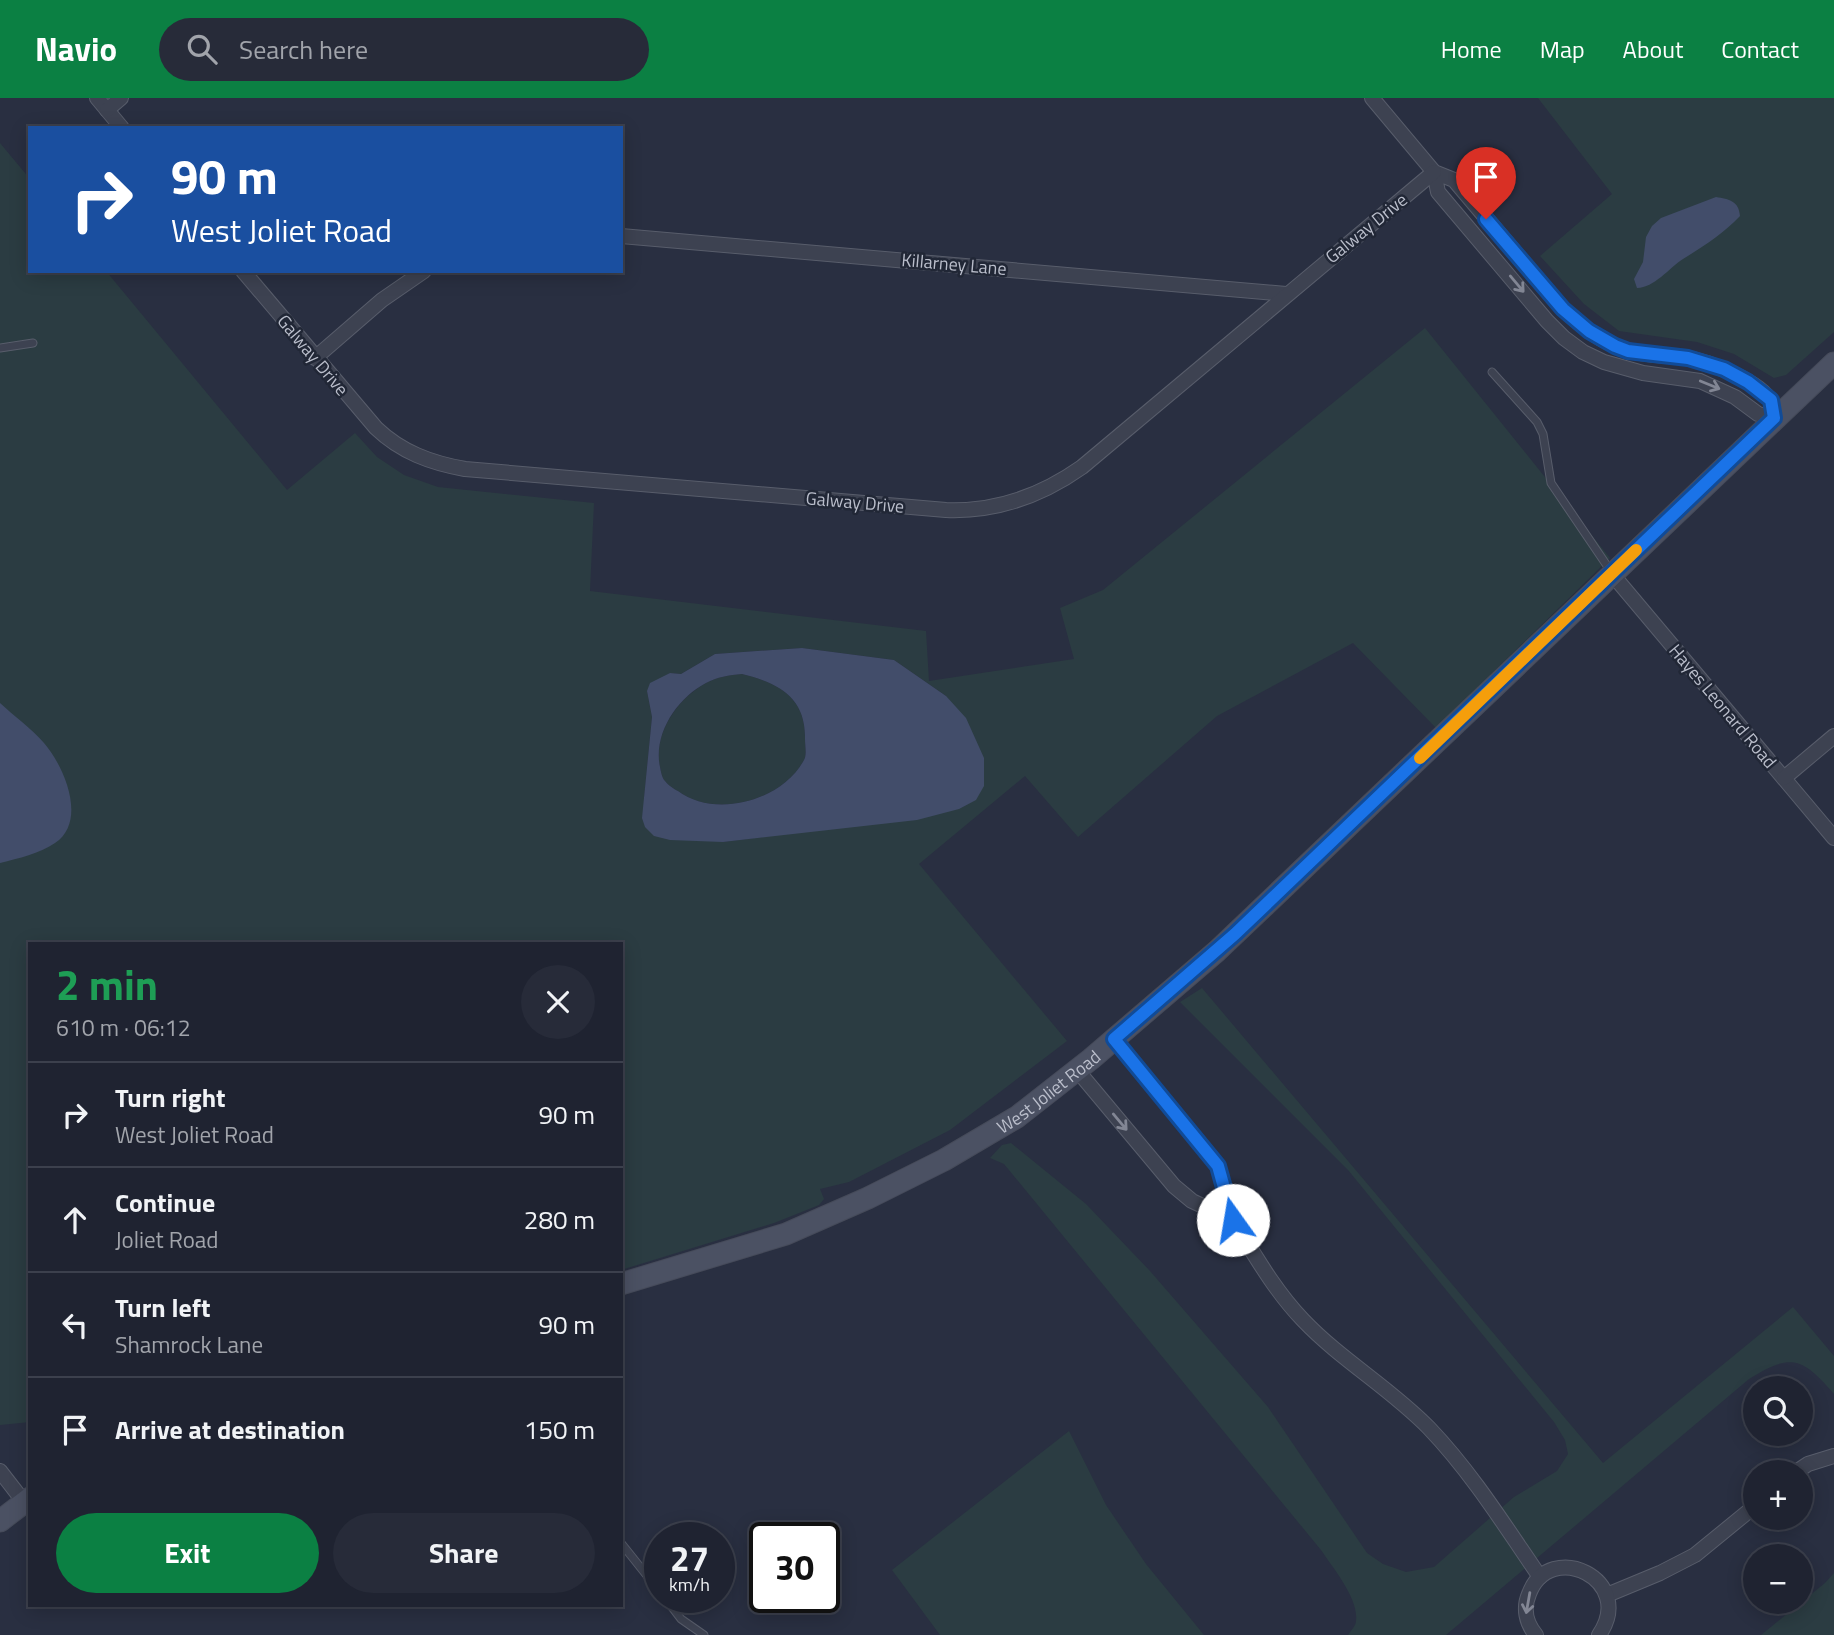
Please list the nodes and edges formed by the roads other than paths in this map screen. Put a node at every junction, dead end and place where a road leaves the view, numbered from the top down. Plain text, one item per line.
1 (97, 98) edge
2 (121, 98) edge
3 (1373, 98) edge
4 (107, 110) junction
5 (120, 126) edge
6 (1434, 172) junction
7 (623, 236) edge
8 (1503, 238) junction
9 (1489, 250) junction
10 (245, 273) edge
11 (421, 273) edge
12 (1286, 294) junction
13 (33, 343) dead end
14 (0, 348) edge
15 (1628, 351) junction
16 (315, 358) junction
17 (1834, 363) edge
18 (1623, 369) junction
19 (1492, 372) dead end
20 (1774, 418) junction
21 (1612, 574) junction
22 (1834, 736) edge
23 (1783, 778) junction
24 (1834, 838) edge
25 (1114, 1039) junction
26 (1077, 1070) junction
27 (1233, 1220) junction
28 (623, 1283) edge
29 (1834, 1457) edge
30 (1813, 1463) edge
31 (0, 1471) edge
32 (27, 1500) edge
33 (1743, 1516) edge
34 (0, 1521) edge
35 (623, 1546) edge
36 (644, 1572) edge
37 (1540, 1577) junction
38 (1606, 1595) junction
39 (676, 1613) edge
40 (704, 1635) edge
41 (1535, 1635) edge
42 (1599, 1635) edge

1 - 4 street
2 - 4 street
3 - 6 street
4 - 5 street
6 - 8 street
6 - 9 street
6 - 12 street, Galway Drive
7 - 12 street, Killarney Lane
8 - 9 lane
8 - 15 street
9 -> 18 street
10 - 16 street, Galway Drive
11 - 16 street
12 - 16 street, Galway Drive
13 - 14 lane
15 - 18 lane
15 - 20 street
17 - 20 main road, West Joliet Road
18 -> 20 street
19 - 21 lane
20 - 21 main road, West Joliet Road
21 - 23 street, Hayes Leonard Road
21 - 25 main road, West Joliet Road
22 - 23 street
23 - 24 street, Hayes Leonard Road
25 - 26 main road, West Joliet Road
25 - 27 street
26 -> 27 street
26 - 28 main road, West Joliet Road
27 - 37 street
29 - 30 street
31 - 32 street
32 - 34 main road
33 - 38 street
35 - 36 lane
37 - 38 street
37 -> 41 street
38 - 42 street
39 - 40 lane

